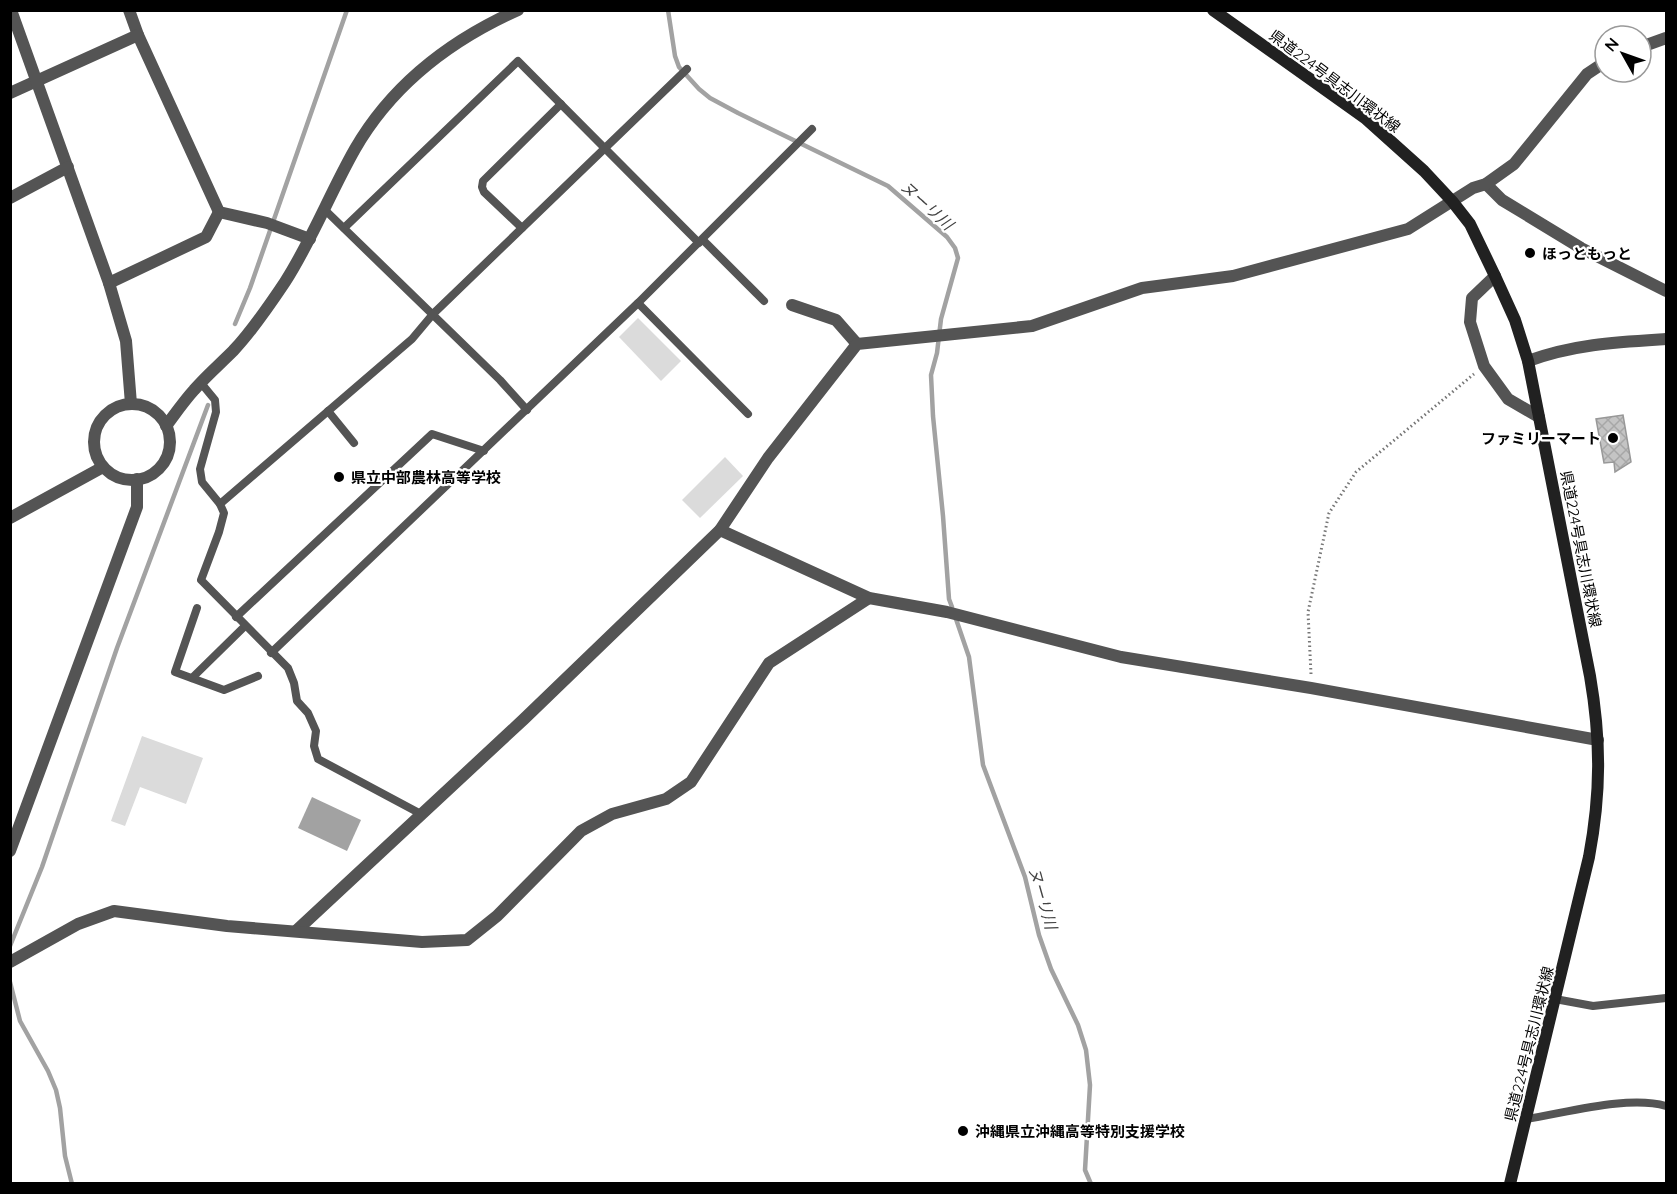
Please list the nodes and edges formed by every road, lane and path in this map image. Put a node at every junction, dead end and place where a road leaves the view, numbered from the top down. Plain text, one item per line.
1 (11, 10) edge
2 (129, 10) edge
3 (518, 10) edge
4 (1213, 10) edge
5 (138, 35) junction
6 (687, 69) dead end
7 (1593, 70) edge
8 (37, 81) junction
9 (10, 93) edge
10 (561, 104) junction
11 (812, 129) dead end
12 (605, 149) junction
13 (68, 167) junction
14 (1486, 184) junction
15 (10, 198) edge
16 (1452, 201) junction
17 (324, 209) junction
18 (219, 212) junction
19 (344, 228) junction
20 (522, 228) junction
21 (310, 238) junction
22 (701, 242) junction
23 (1495, 276) junction
24 (109, 283) junction
25 (1666, 291) edge
26 (764, 301) dead end
27 (638, 303) junction
28 (792, 305) dead end
29 (433, 314) junction
30 (1666, 339) edge
31 (857, 344) junction
32 (1528, 361) junction
33 (1484, 366) junction
34 (201, 383) junction
35 (130, 404) junction
36 (527, 410) junction
37 (328, 411) junction
38 (748, 414) dead end
39 (1539, 417) junction
40 (166, 426) junction
41 (354, 443) dead end
42 (484, 451) junction
43 (103, 467) junction
44 (137, 479) junction
45 (220, 504) junction
46 (10, 518) edge
47 (720, 530) junction
48 (869, 598) junction
49 (197, 608) dead end
50 (236, 617) junction
51 (245, 626) junction
52 (271, 653) junction
53 (258, 676) dead end
54 (192, 678) junction
55 (1311, 688) junction
56 (1598, 740) junction
57 (420, 814) junction
58 (10, 851) edge
59 (296, 931) junction
60 (10, 962) edge
61 (1666, 998) edge
62 (1555, 999) junction
63 (1666, 1106) edge
64 (1526, 1119) junction
65 (1510, 1184) edge

1 - 8 street
2 - 5 street
3 - 17 street
4 - 16 main road, 県道224号具志川環状線
5 - 8 street
5 - 18 street
6 - 12 lane
7 - 14 street
8 - 9 street
8 - 13 street
10 - 12 lane
10 - 19 lane
10 - 20 lane
11 - 22 lane
12 - 20 lane
12 - 22 lane
13 - 15 street
13 - 24 street
14 - 16 street
14 - 25 street
16 - 23 main road, 県道224号具志川環状線
16 - 31 street
17 - 19 lane
17 - 21 street
18 - 21 street
18 - 24 street
19 - 29 lane
20 - 29 lane
21 - 34 street
22 - 26 lane
22 - 27 lane
23 - 32 main road, 県道224号具志川環状線
23 - 33 street
24 - 35 street
27 - 36 lane
27 - 38 lane
28 - 31 street
29 - 36 lane
29 - 37 lane
30 - 32 street
31 - 47 street
32 - 39 main road, 県道224号具志川環状線
33 - 39 street
33 - 55 path
34 - 40 street
34 - 45 lane
35 - 40 street
35 - 43 street
36 - 42 lane
37 - 41 lane
37 - 45 lane
39 - 56 main road, 県道224号具志川環状線
40 - 44 street
42 - 50 lane
42 - 52 lane
43 - 44 street
43 - 46 street
44 - 58 street
45 - 50 lane
47 - 48 street
47 - 57 street
48 - 55 street
48 - 59 street
49 - 54 lane
50 - 51 lane
51 - 52 lane
51 - 54 lane
52 - 57 lane
53 - 54 lane
55 - 56 street
56 - 62 main road, 県道224号具志川環状線
57 - 59 street
59 - 60 street
61 - 62 lane
62 - 64 main road, 県道224号具志川環状線
63 - 64 lane
64 - 65 main road, 県道224号具志川環状線

